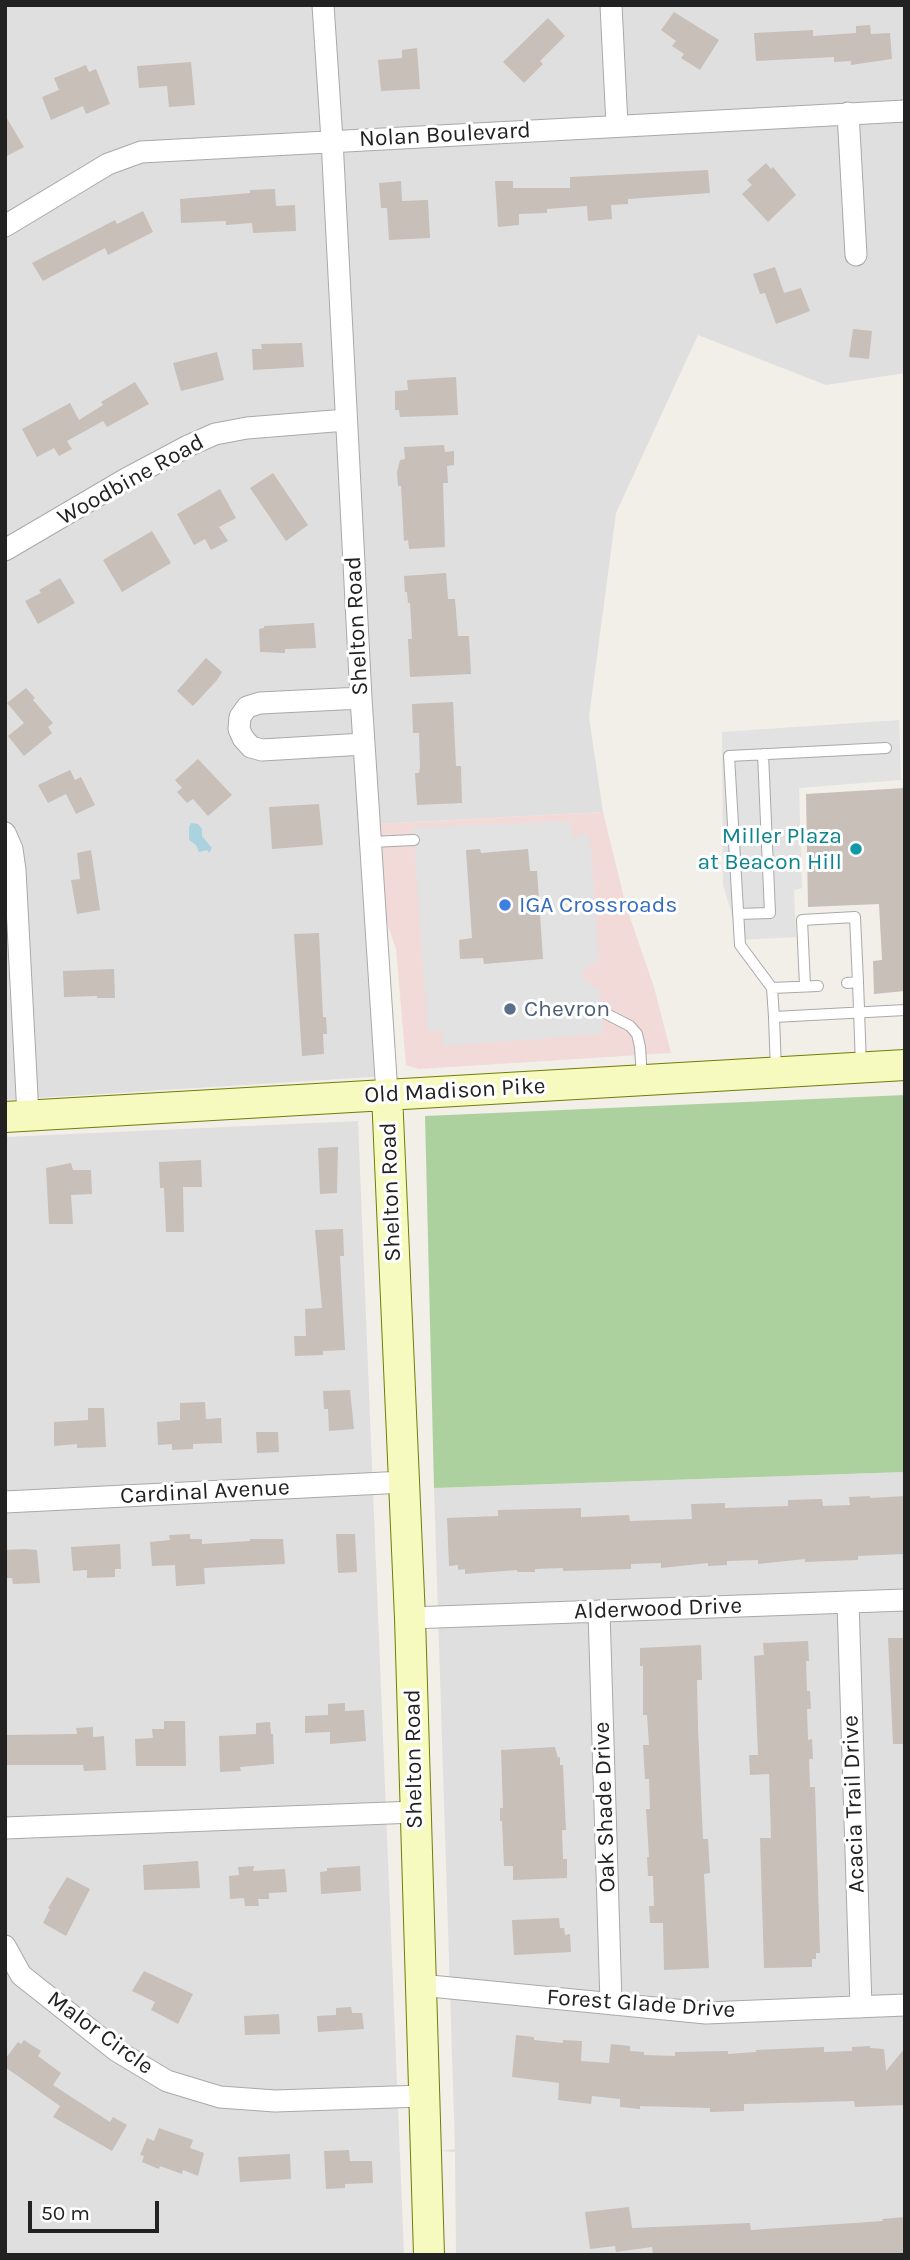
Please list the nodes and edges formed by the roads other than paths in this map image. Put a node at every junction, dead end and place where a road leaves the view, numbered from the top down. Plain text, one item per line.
1 (323, 5) edge
2 (611, 5) edge
3 (905, 111) edge
4 (848, 113) junction
5 (617, 124) junction
6 (332, 140) junction
7 (5, 226) edge
8 (856, 256) dead end
9 (346, 420) junction
10 (5, 550) edge
11 (361, 698) junction
12 (364, 744) junction
13 (886, 748) dead end
14 (763, 754) junction
15 (5, 833) edge
16 (414, 839) dead end
17 (371, 842) junction
18 (738, 914) junction
19 (804, 986) junction
20 (818, 986) dead end
21 (772, 988) junction
22 (601, 1010) dead end
23 (905, 1010) edge
24 (859, 1013) junction
25 (774, 1017) junction
26 (905, 1065) edge
27 (861, 1068) junction
28 (776, 1073) junction
29 (642, 1080) junction
30 (387, 1094) junction
31 (17, 1116) edge
32 (404, 1482) junction
33 (5, 1502) edge
34 (905, 1600) edge
35 (848, 1602) junction
36 (599, 1611) junction
37 (410, 1618) junction
38 (415, 1812) junction
39 (5, 1828) edge
40 (5, 1946) edge
41 (421, 1985) junction
42 (611, 2003) junction
43 (905, 2005) edge
44 (861, 2007) junction
45 (423, 2096) junction
46 (429, 2255) edge

1 - 6 street, Shelton Road
2 - 5 street
3 - 4 street, Nolan Boulevard
4 - 5 street, Nolan Boulevard
4 - 8 street
5 - 6 street, Nolan Boulevard
6 - 7 street, Nolan Boulevard
6 - 9 street, Shelton Road
9 - 10 street, Woodbine Road
9 - 11 street, Shelton Road
11 - 12 street, Shelton Road
11 - 12 street
12 - 17 street, Shelton Road
13 - 14 lane
14 - 18 lane
14 - 18 lane
15 - 31 street
16 - 17 lane
17 - 30 street, Shelton Road
18 - 21 lane
19 - 20 lane
19 - 21 lane
19 - 24 lane
21 - 25 lane
22 - 29 lane
23 - 24 lane
24 - 25 lane
24 - 27 lane
25 - 28 lane
26 - 27 street, Old Madison Pike
27 - 28 street, Old Madison Pike
28 - 29 street, Old Madison Pike
29 - 30 street, Old Madison Pike
30 - 31 street, Old Madison Pike
30 - 32 street, Shelton Road
32 - 33 street, Cardinal Avenue
32 - 37 street, Shelton Road
34 - 35 street, Alderwood Drive
35 - 36 street, Alderwood Drive
35 - 44 street, Acacia Trail Drive
36 - 37 street, Alderwood Drive
36 - 42 street, Oak Shade Drive
37 - 38 street, Shelton Road
38 - 39 street
38 - 41 street, Shelton Road
40 - 45 street, Malor Circle
41 - 42 street, Forest Glade Drive
41 - 45 street, Shelton Road
42 - 44 street, Forest Glade Drive
43 - 44 street, Forest Glade Drive
45 - 46 street, Shelton Road

